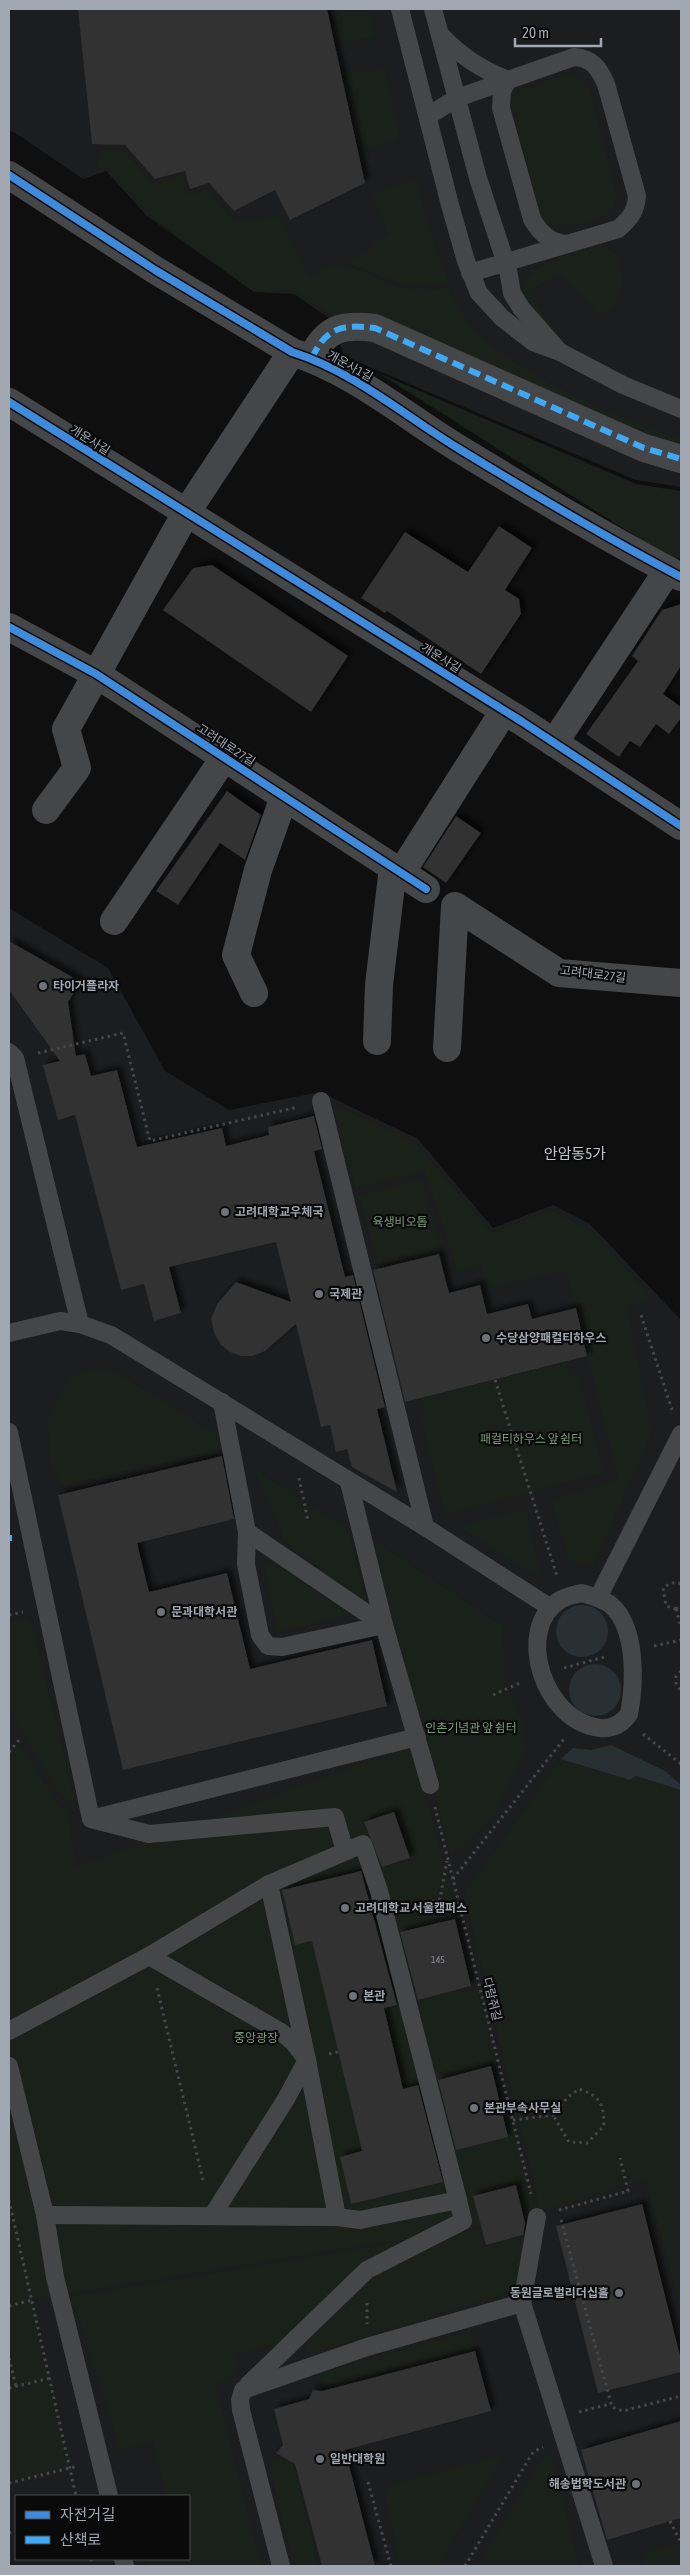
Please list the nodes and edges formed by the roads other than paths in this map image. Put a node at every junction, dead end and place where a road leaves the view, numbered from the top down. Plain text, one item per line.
1 (400, 9) edge
2 (433, 9) edge
3 (440, 33) junction
4 (508, 80) junction
5 (457, 98) junction
6 (428, 116) junction
7 (9, 175) edge
8 (566, 244) junction
9 (506, 262) junction
10 (470, 273) junction
11 (560, 352) junction
12 (302, 355) junction
13 (9, 402) edge
14 (681, 409) edge
15 (681, 459) edge
16 (186, 513) junction
17 (675, 574) edge
18 (9, 627) edge
19 (96, 674) junction
20 (504, 711) junction
21 (554, 743) junction
22 (224, 758) junction
23 (284, 797) junction
24 (46, 810) dead end
25 (681, 826) edge
26 (397, 870) junction
27 (426, 890) dead end
28 (114, 922) dead end
29 (681, 983) edge
30 (254, 993) dead end
31 (377, 1041) dead end
32 (447, 1048) dead end
33 (12, 1055) edge
34 (321, 1101) road end
35 (80, 1324) junction
36 (9, 1333) edge
37 (222, 1402) junction
38 (9, 1432) edge
39 (681, 1434) edge
40 (350, 1482) junction
41 (424, 1527) junction
42 (247, 1532) junction
43 (598, 1598) junction
44 (558, 1603) junction
45 (384, 1625) junction
46 (416, 1737) junction
47 (430, 1785) road end
48 (91, 1818) junction
49 (345, 1851) junction
50 (269, 1884) junction
51 (149, 1956) junction
52 (9, 2031) edge
53 (307, 2060) junction
54 (9, 2066) edge
55 (458, 2200) junction
56 (545, 2214) road end
57 (45, 2215) junction
58 (212, 2216) junction
59 (336, 2217) junction
60 (522, 2303) junction
61 (243, 2390) junction
62 (109, 2495) edge
63 (281, 2566) edge
64 (604, 2566) edge

1 - 6 lane
2 - 3 lane
3 - 4 lane
3 - 5 lane
4 - 5 lane
4 - 8 lane
4 - 8 lane
5 - 6 lane
5 - 9 lane
6 - 10 lane
7 - 12 street, 개운사1길
8 - 9 lane
9 - 10 lane
9 - 11 lane
10 - 11 lane
11 - 14 lane
12 - 15 street
12 - 16 street
12 - 17 street, 개운사1길
13 - 16 street, 개운사길
16 - 19 street
16 - 20 street, 개운사길
17 - 21 street
18 - 19 street, 고려대로27길
19 - 22 street, 고려대로27길
19 - 24 street
20 - 21 street, 개운사길
20 - 26 street
21 - 25 street, 개운사길
22 - 23 street, 고려대로27길
22 - 28 street, 고려대로27길
23 - 26 street, 고려대로27길
23 - 30 street
26 - 27 street, 고려대로27길
26 - 31 street
29 - 32 street, 고려대로27길
33 - 35 lane
34 - 41 lane
35 - 36 lane
35 - 37 lane
37 - 40 lane
37 - 42 lane
38 - 48 lane
39 - 43 lane
40 - 41 lane
40 - 45 lane
41 - 44 lane
42 - 45 lane
42 - 45 lane
43 - 44 lane
43 - 44 lane
45 - 46 lane
46 - 47 lane
46 - 48 lane
48 - 49 lane
49 - 50 lane
49 - 55 lane
50 - 51 lane
50 - 53 lane
51 - 52 lane
51 - 53 lane
53 - 58 lane
53 - 59 lane
54 - 57 lane
55 - 59 lane
55 - 61 lane
56 - 60 lane
57 - 58 lane
57 - 62 lane
58 - 59 lane
60 - 61 lane
60 - 64 lane
61 - 63 lane

